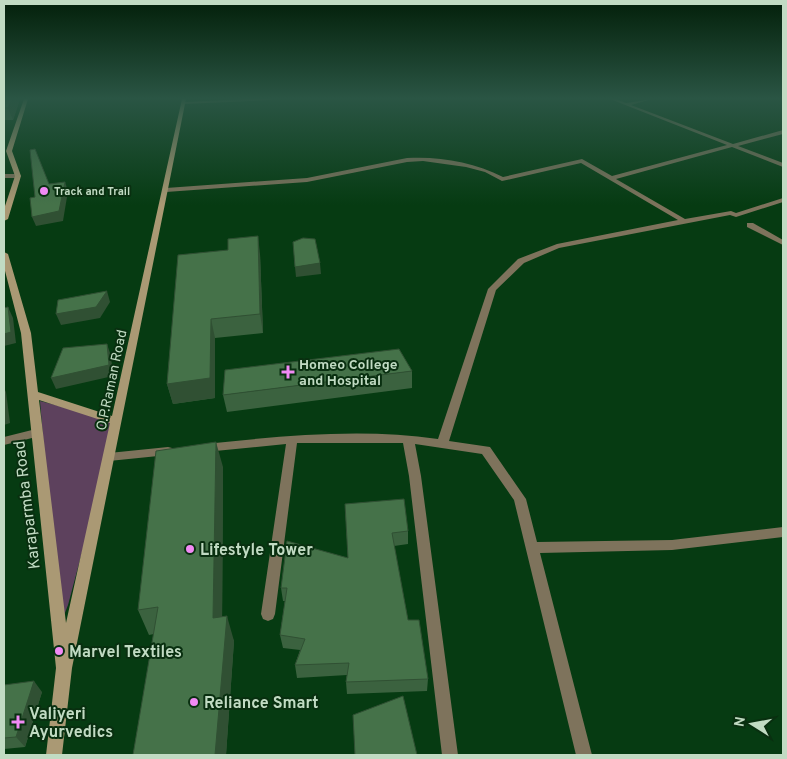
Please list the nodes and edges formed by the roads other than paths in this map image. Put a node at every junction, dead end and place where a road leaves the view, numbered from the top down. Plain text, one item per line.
1 (14, 134) edge
2 (177, 134) edge
3 (702, 134) edge
4 (774, 134) edge
5 (731, 146) junction
6 (783, 165) edge
7 (4, 176) edge
8 (18, 176) junction
9 (612, 178) junction
10 (166, 190) junction
11 (783, 200) edge
12 (4, 219) edge
13 (684, 221) junction
14 (750, 225) dead end
15 (783, 243) edge
16 (4, 254) edge
17 (32, 394) junction
18 (117, 421) junction
19 (36, 433) junction
20 (292, 439) junction
21 (408, 439) junction
22 (4, 441) edge
23 (442, 444) junction
24 (196, 449) edge
25 (176, 450) edge
26 (109, 457) junction
27 (783, 532) edge
28 (532, 548) junction
29 (268, 614) dead end
30 (64, 668) junction
31 (54, 755) edge
32 (450, 755) edge
33 (584, 755) edge

1 - 8 main road
2 - 10 main road, O.P.Raman Road
3 - 5 street
4 - 5 street
5 - 6 street
5 - 9 street
7 - 8 street
8 - 12 main road
9 - 10 street
9 - 13 street
10 - 18 main road, O.P.Raman Road
11 - 13 street
13 - 23 street
14 - 15 street
16 - 17 main road, Karaparmba Road
17 - 18 main road
17 - 19 main road, Karaparmba Road
18 - 26 main road, O.P.Raman Road
19 - 22 street
19 - 30 main road, Karaparmba Road
20 - 21 street
20 - 24 street
20 - 29 street
21 - 23 street
21 - 32 street
23 - 28 street
25 - 26 street
26 - 30 main road, O.P.Raman Road
27 - 28 street
28 - 33 street
30 - 31 main road, Karaparmba Road

